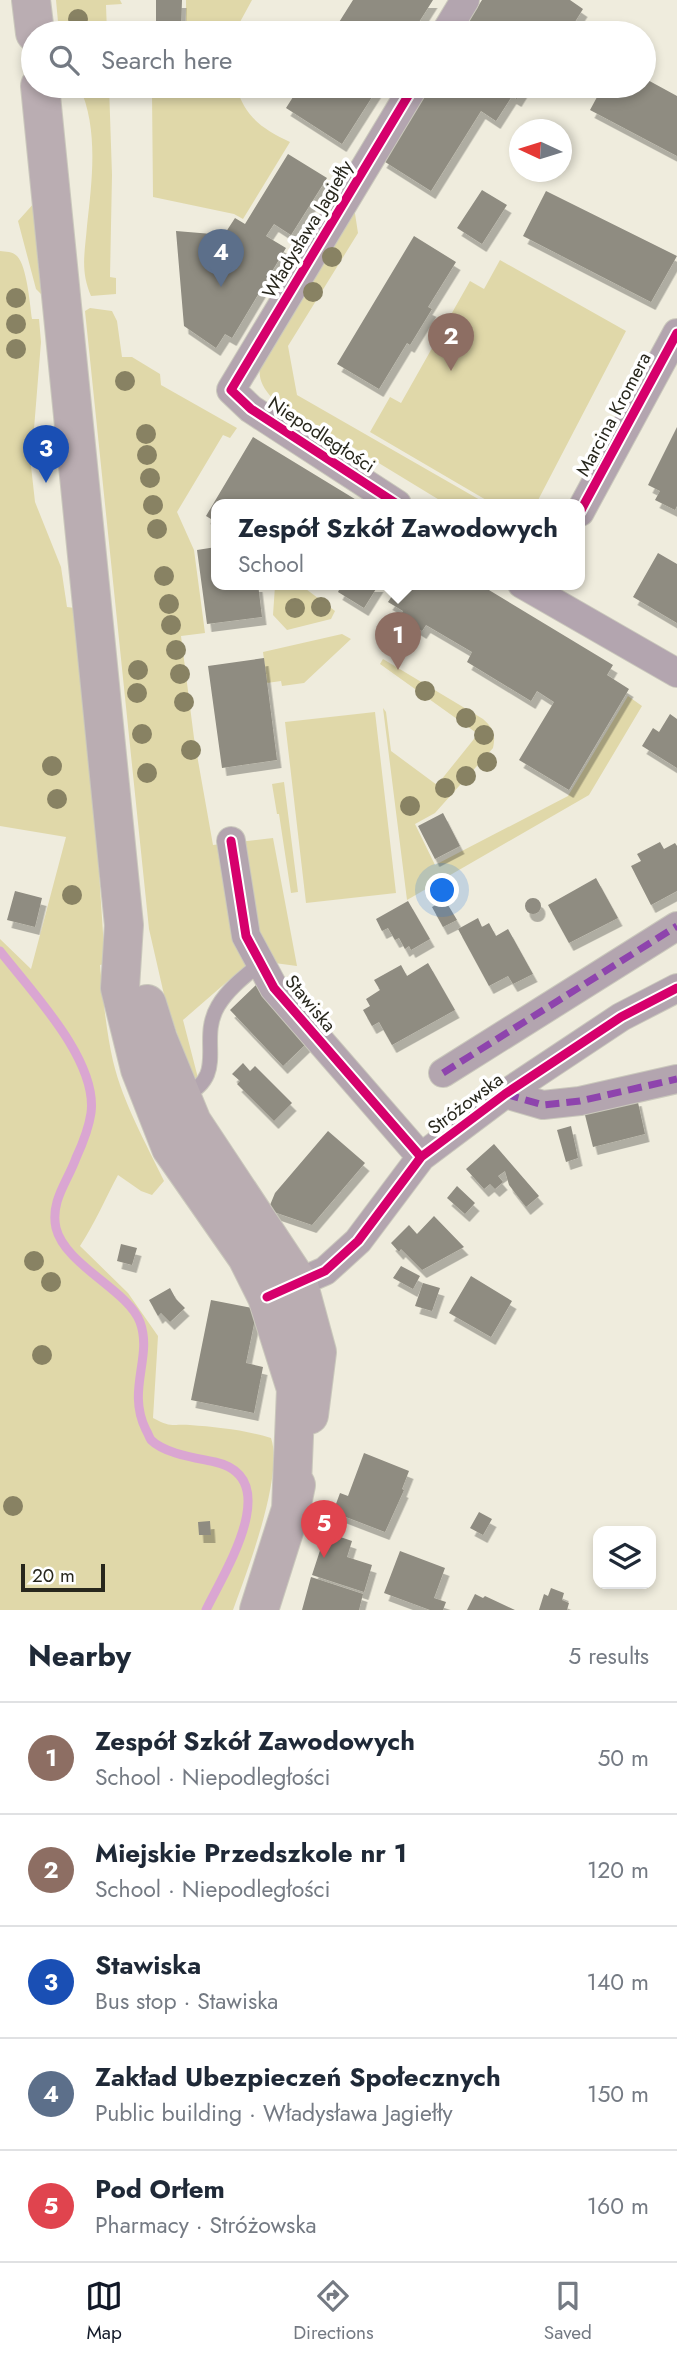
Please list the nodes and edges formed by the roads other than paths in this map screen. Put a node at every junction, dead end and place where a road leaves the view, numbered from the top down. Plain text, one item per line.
1 (31, 0) edge
2 (465, 0) edge
3 (34, 21) edge
4 (452, 21) edge
5 (41, 98) edge
6 (407, 98) edge
7 (677, 333) edge
8 (231, 390) joint
9 (389, 499) edge
10 (585, 503) edge
11 (538, 590) edge
12 (677, 673) edge
13 (230, 841) dead end
14 (124, 925) junction
15 (677, 926) edge
16 (261, 963) junction
17 (677, 988) edge
18 (443, 1073) dead end
19 (677, 1079) edge
20 (505, 1094) junction
21 (182, 1098) junction
22 (421, 1157) junction
23 (283, 1289) junction
24 (258, 1610) edge

1 - 3 main road
2 - 4 street
5 - 14 main road
6 - 8 street, Władysława Jagiełły
7 - 10 street, Marcina Kromera
8 - 9 street, Niepodległości
11 - 12 street
13 - 16 street, Stawiska
14 - 21 main road
14 - 23 main road
15 - 18 street, Stróżowska
16 - 21 lane
16 - 22 street, Stawiska
17 - 20 street, Stróżowska
19 - 20 street, Stróżowska
20 - 22 street, Stróżowska
21 - 23 main road
22 - 23 street, Stróżowska
23 - 24 main road

